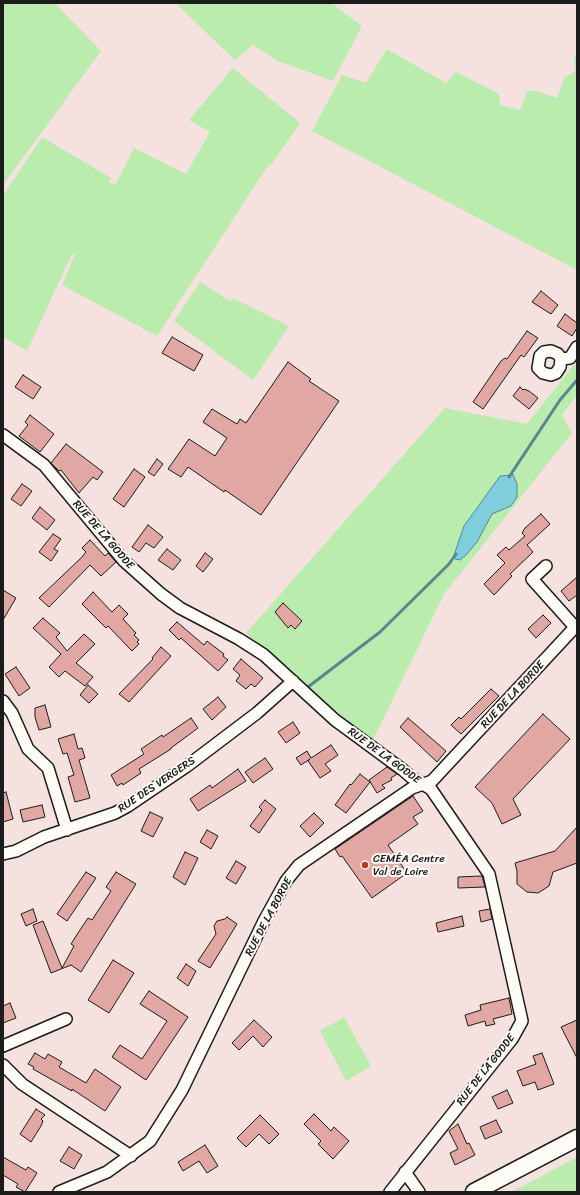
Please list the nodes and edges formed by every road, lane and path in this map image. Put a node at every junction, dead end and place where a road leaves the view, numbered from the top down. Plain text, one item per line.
1 (577, 347) edge
2 (561, 359) dead end
3 (3, 435) edge
4 (546, 566) dead end
5 (576, 626) edge
6 (293, 681) junction
7 (3, 701) edge
8 (421, 784) junction
9 (67, 830) junction
10 (3, 854) edge
11 (66, 1019) dead end
12 (3, 1046) edge
13 (3, 1065) edge
14 (577, 1138) edge
15 (131, 1156) junction
16 (405, 1172) junction
17 (59, 1192) edge
18 (390, 1192) edge
19 (419, 1192) edge
20 (474, 1192) edge

1 - 2 street
3 - 6 street, RUE DE LA GODDE
4 - 5 street
5 - 8 street, RUE DE LA BORDE
6 - 8 street, RUE DE LA GODDE
6 - 9 street, RUE DES VERGERS
7 - 9 street
8 - 15 street, RUE DE LA BORDE
8 - 16 street, RUE DE LA GODDE
9 - 10 street, RUE DES VERGERS
11 - 12 street
13 - 15 street
14 - 20 main road
15 - 17 street, RUE DE LA BORDE
16 - 18 street, RUE DE LA GODDE
16 - 19 street

